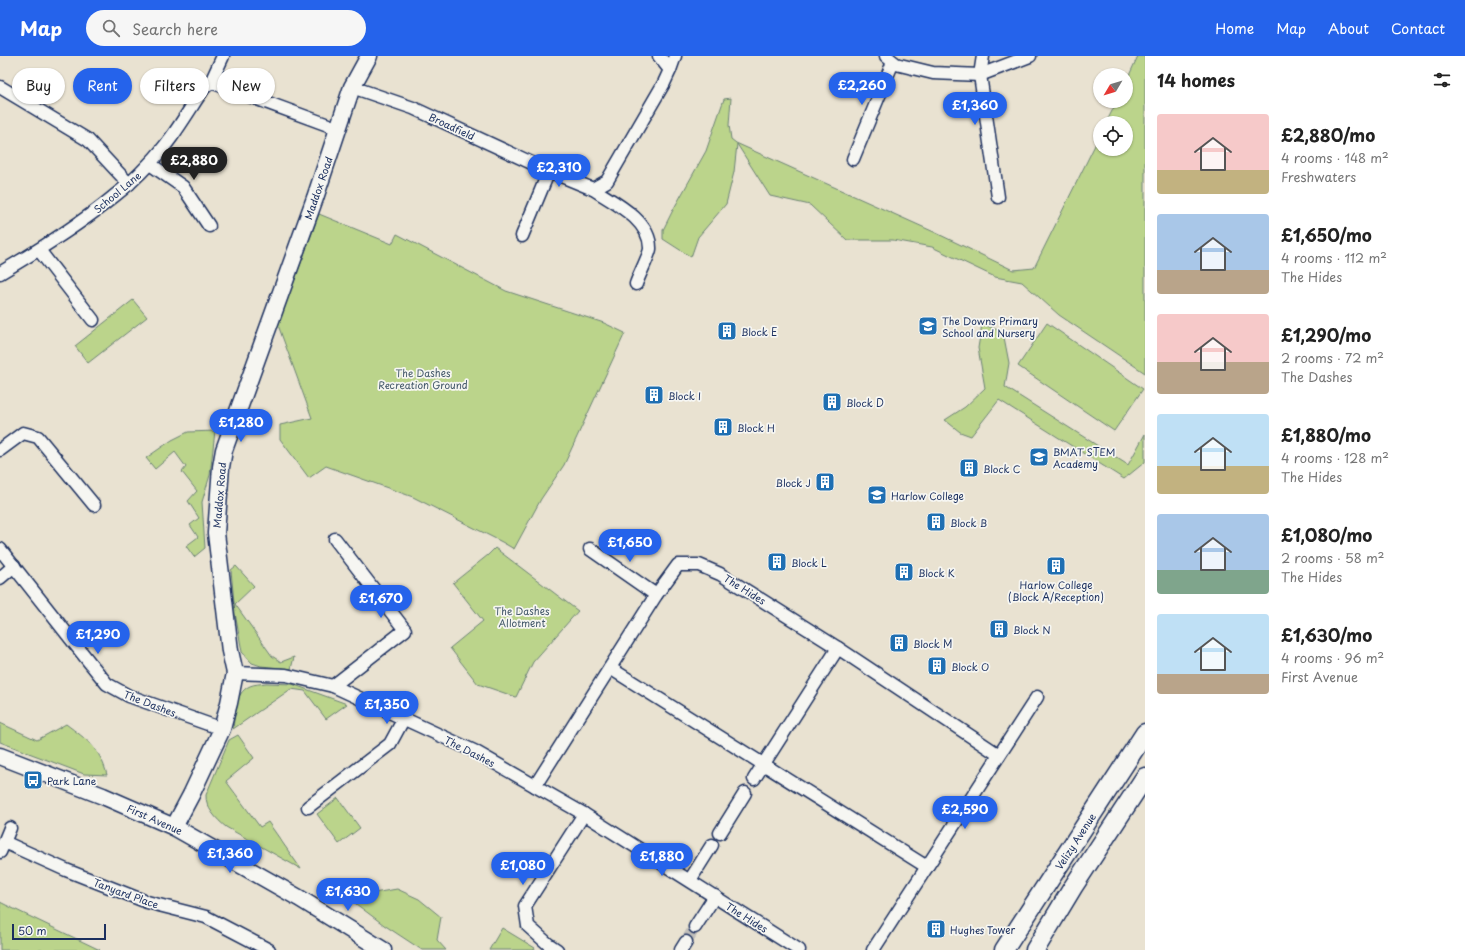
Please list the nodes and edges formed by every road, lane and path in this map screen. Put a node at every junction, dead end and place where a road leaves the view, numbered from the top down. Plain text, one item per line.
1 (223, 56) edge
2 (369, 56) edge
3 (659, 56) edge
4 (675, 56) edge
5 (983, 56) edge
6 (1030, 56) edge
7 (890, 59) edge
8 (670, 70) junction
9 (980, 75) junction
10 (211, 82) junction
11 (0, 87) edge
12 (352, 87) junction
13 (339, 129) junction
14 (853, 159) dead end
15 (150, 164) junction
16 (549, 171) junction
17 (129, 184) junction
18 (593, 189) junction
19 (998, 197) dead end
20 (209, 226) dead end
21 (522, 236) dead end
22 (39, 250) junction
23 (0, 274) edge
24 (636, 284) dead end
25 (93, 320) dead end
26 (0, 450) edge
27 (94, 505) dead end
28 (335, 539) dead end
29 (0, 548) edge
30 (590, 549) dead end
31 (14, 566) junction
32 (0, 578) edge
33 (656, 595) junction
34 (838, 648) junction
35 (610, 668) junction
36 (235, 673) junction
37 (333, 686) junction
38 (1037, 697) dead end
39 (403, 720) junction
40 (222, 729) junction
41 (1145, 733) edge
42 (998, 755) junction
43 (0, 756) edge
44 (763, 765) junction
45 (1145, 777) edge
46 (754, 779) dead end
47 (535, 786) junction
48 (745, 793) dead end
49 (308, 807) dead end
50 (584, 814) junction
51 (174, 827) junction
52 (10, 828) dead end
53 (720, 833) dead end
54 (712, 845) dead end
55 (2, 847) edge
56 (927, 867) junction
57 (690, 880) junction
58 (715, 896) junction
59 (695, 927) tunnel mouth
60 (269, 950) edge
61 (383, 950) edge
62 (557, 950) edge
63 (799, 950) edge
64 (874, 950) edge
65 (1004, 950) edge
66 (1035, 950) edge

1 - 10 street, School Lane
2 - 12 street, Maddox Road
3 - 8 street
4 - 8 street
5 - 9 street
6 - 9 street
7 - 9 street
7 - 14 street
8 - 18 street
9 - 19 street
10 - 13 street
10 - 15 street, School Lane
11 - 17 street
12 - 13 street, Maddox Road
12 - 16 street, Broadfield
13 - 36 street, Maddox Road
15 - 17 street, School Lane
15 - 20 street
16 - 18 street, Broadfield
16 - 21 street
17 - 22 street, School Lane
18 - 24 street, Broadfield
22 - 23 street, School Lane
22 - 25 street
26 - 27 street
28 - 37 street
29 - 31 street, The Dashes
30 - 33 street
31 - 32 street
31 - 40 street, The Dashes
33 - 34 street, The Hides
33 - 35 street, The Hides
34 - 42 street, The Hides
34 - 44 street
35 - 44 street
35 - 47 street, The Hides
36 - 37 street, The Dashes
36 - 40 street, Maddox Road
37 - 39 street, The Dashes
38 - 42 street
39 - 47 street, The Dashes
39 - 49 street
40 - 51 street, Maddox Road
41 - 65 main road, Velizy Avenue
42 - 56 street
43 - 51 street, First Avenue
44 - 46 street
44 - 56 street
45 - 66 main road
47 - 50 street, The Hides
48 - 53 street
50 - 57 street, The Hides
50 - 62 street
51 - 61 street, First Avenue
52 - 55 street, Tanyard Place
54 - 57 street
55 - 60 street, Tanyard Place
56 - 64 street
57 - 58 street, The Hides
58 - 59 street, The Hides
58 - 63 street, The Hides

